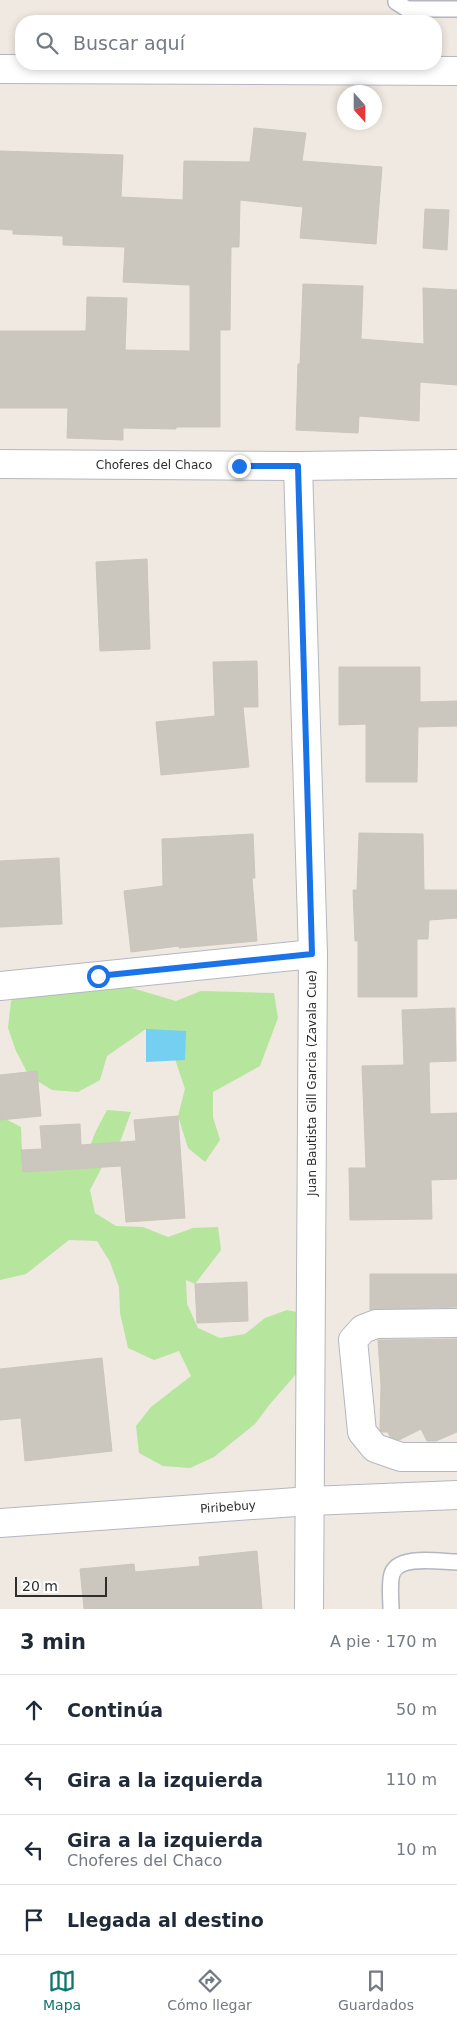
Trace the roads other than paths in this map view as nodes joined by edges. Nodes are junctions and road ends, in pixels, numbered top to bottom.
1 (396, 0) edge
2 (457, 9) edge
3 (0, 69) edge
4 (15, 69) edge
5 (228, 70) edge
6 (457, 71) edge
7 (0, 464) edge
8 (457, 464) edge
9 (298, 466) junction
10 (312, 954) junction
11 (0, 986) edge
12 (457, 1323) edge
13 (457, 1457) edge
14 (457, 1495) edge
15 (310, 1501) junction
16 (0, 1523) edge
17 (457, 1562) edge
18 (309, 1609) edge
19 (391, 1609) edge

1 - 2 lane
3 - 4 street
5 - 6 street
7 - 9 street, Choferes del Chaco
8 - 9 street, Choferes del Chaco
9 - 10 street, Juan Bautista Gill Garcia (Zavala Cue)
10 - 11 street
10 - 15 street, Juan Bautista Gill Garcia (Zavala Cue)
12 - 13 street
14 - 15 street, Piribebuy
15 - 16 street, Piribebuy
15 - 18 street, Juan Bautista Gill Garcia (Zavala Cue)
17 - 19 lane

